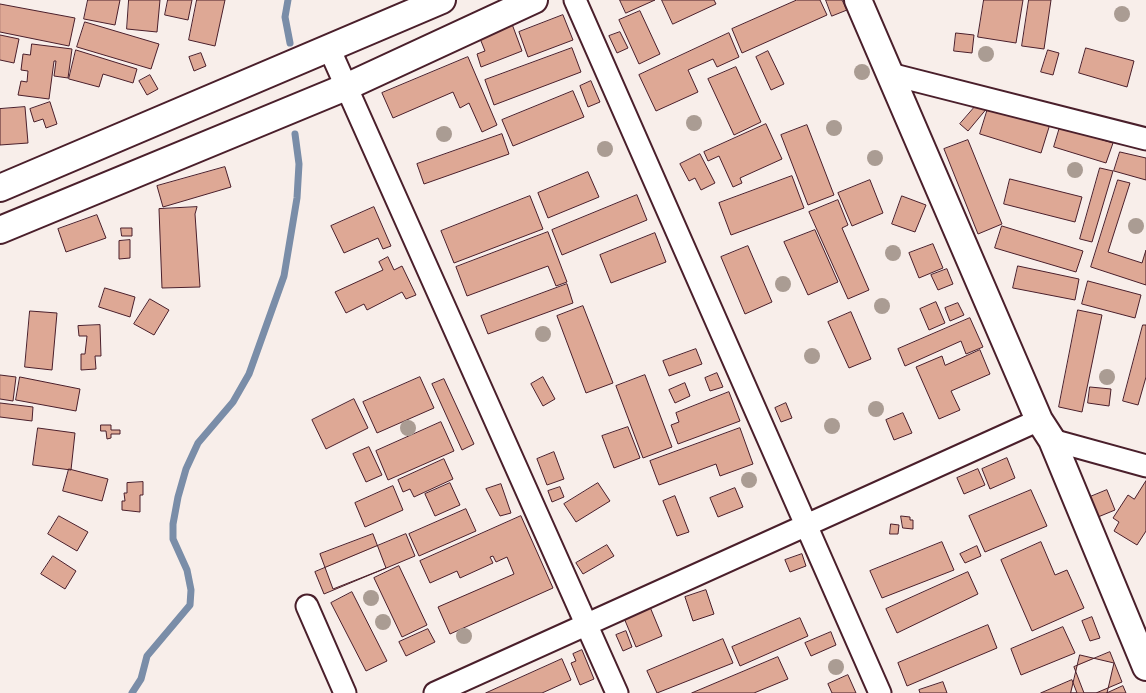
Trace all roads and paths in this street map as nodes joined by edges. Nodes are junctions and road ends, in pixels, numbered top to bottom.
1 (442, 0) edge
2 (534, 0) edge
3 (575, 0) edge
4 (858, 0) edge
5 (329, 48) junction
6 (890, 74) junction
7 (346, 87) junction
8 (1146, 139) edge
9 (0, 188) edge
10 (0, 230) edge
11 (1046, 430) junction
12 (1146, 466) edge
13 (807, 526) junction
14 (307, 606) dead end
15 (588, 625) junction
16 (1146, 666) edge
17 (345, 693) edge
18 (435, 693) edge
19 (617, 693) edge
20 (880, 693) edge

1 - 5 street
2 - 7 street
3 - 13 street
4 - 6 street
5 - 7 street
5 - 9 street
6 - 8 street
6 - 11 street
7 - 10 street
7 - 15 street
11 - 12 street
11 - 13 street
11 - 16 street
13 - 15 street
13 - 20 street
14 - 17 street
15 - 18 street
15 - 19 street

